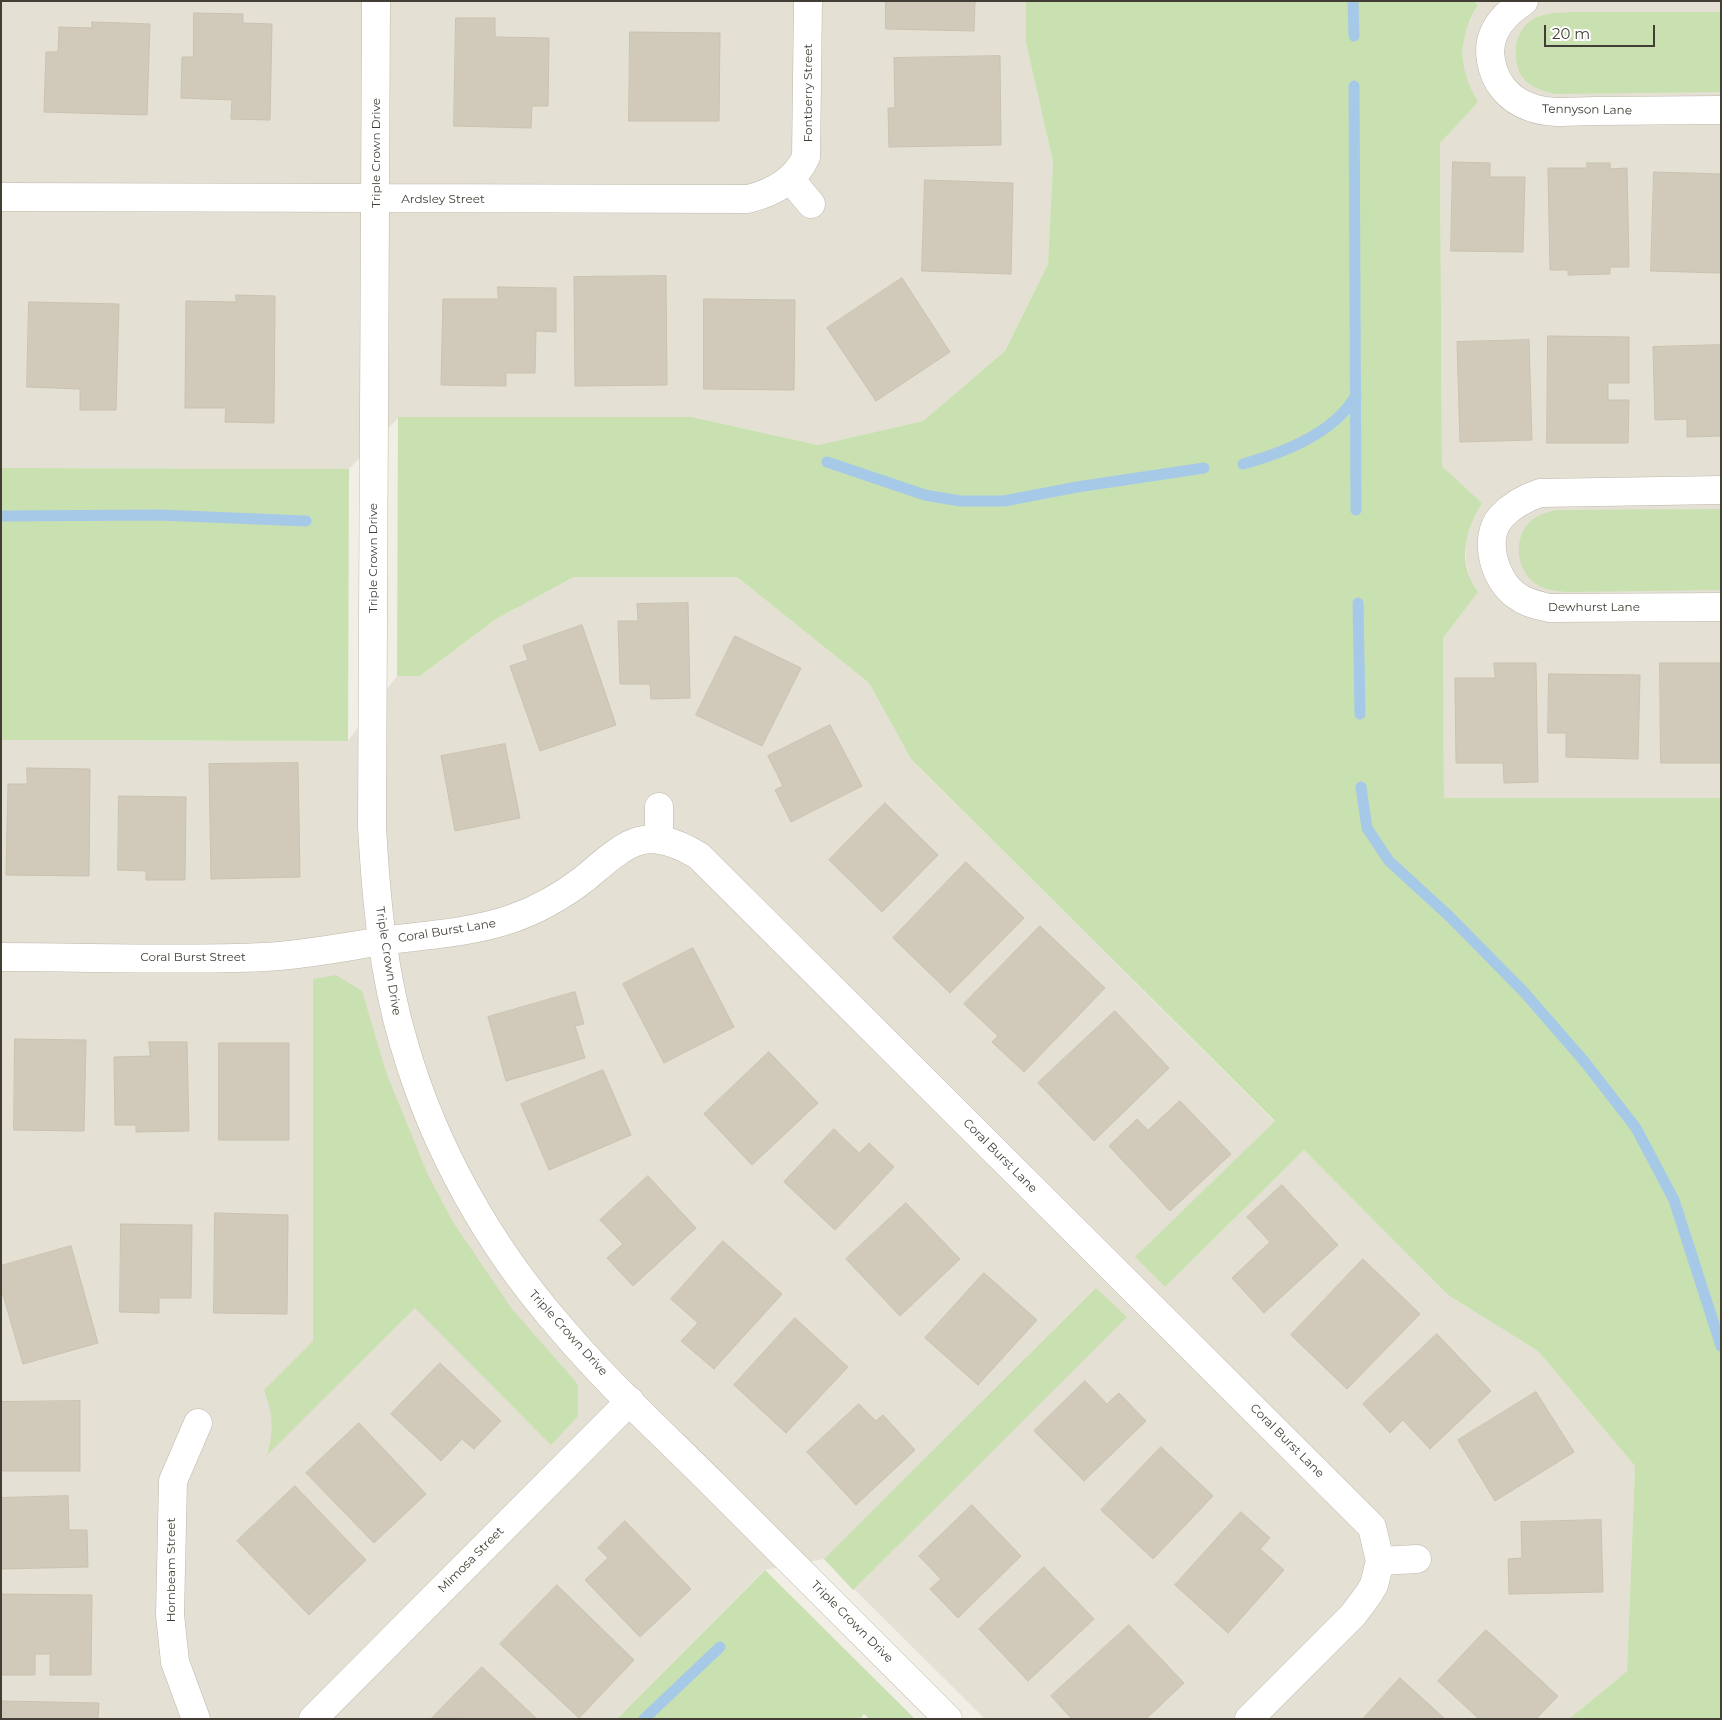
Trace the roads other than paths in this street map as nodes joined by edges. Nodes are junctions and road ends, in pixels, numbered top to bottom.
1 (376, 1) edge
2 (808, 1) edge
3 (1524, 1) edge
4 (1721, 110) edge
5 (790, 179) junction
6 (1, 197) edge
7 (376, 200) junction
8 (811, 204) dead end
9 (1721, 490) edge
10 (1721, 607) edge
11 (659, 807) dead end
12 (659, 839) junction
13 (383, 941) junction
14 (1, 957) edge
15 (630, 1401) junction
16 (198, 1423) dead end
17 (1416, 1559) dead end
18 (1380, 1561) junction
19 (196, 1719) edge
20 (313, 1719) edge
21 (948, 1719) edge
22 (1249, 1719) edge

1 - 7 street, Triple Crown Drive
2 - 5 street, Fontberry Street
3 - 4 street, Tennyson Lane
5 - 7 street, Ardsley Street
5 - 8 street
6 - 7 street, Ardsley Street
7 - 13 street, Triple Crown Drive
9 - 10 street, Dewhurst Lane
11 - 12 street
12 - 13 street, Coral Burst Lane
12 - 18 street, Coral Burst Lane
13 - 14 street, Coral Burst Street
13 - 15 street, Triple Crown Drive
15 - 20 street, Mimosa Street
15 - 21 street, Triple Crown Drive
16 - 19 street, Hornbeam Street
17 - 18 street
18 - 22 street, Coral Burst Lane

